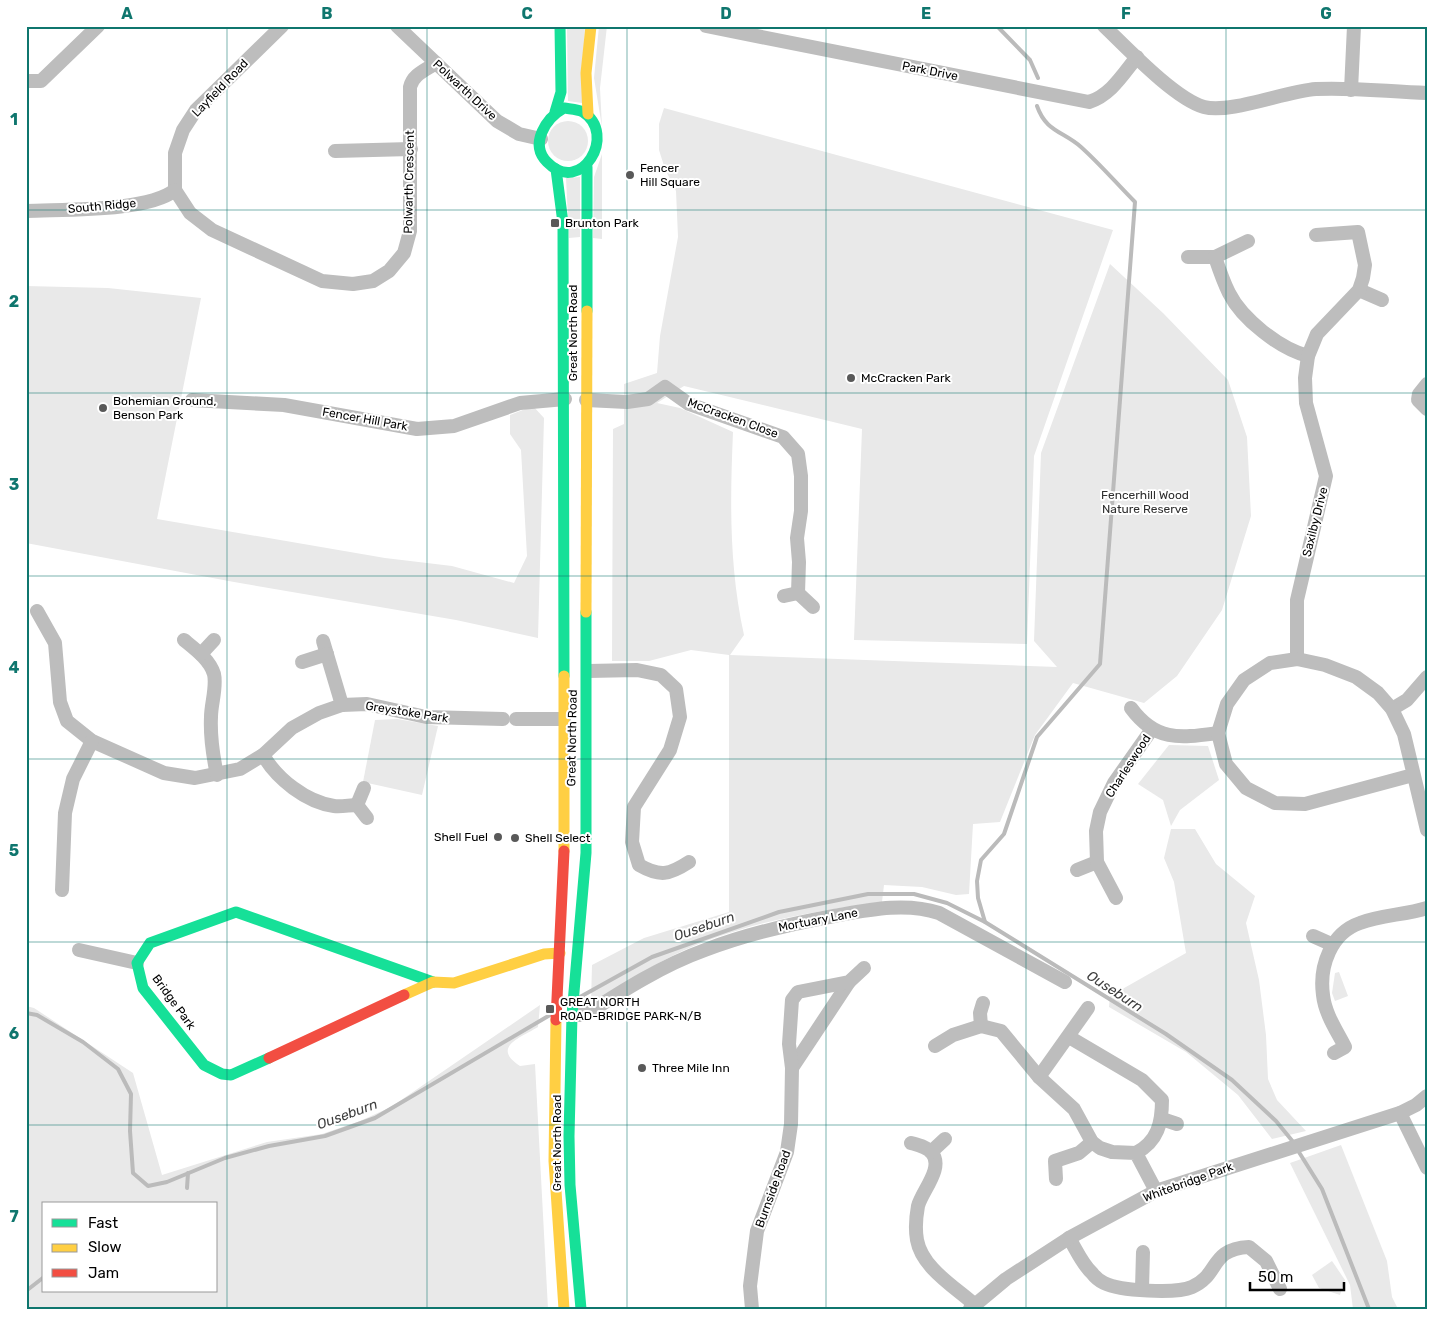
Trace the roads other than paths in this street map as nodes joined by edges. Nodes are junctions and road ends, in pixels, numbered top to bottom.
1 (98, 26) edge
2 (282, 26) edge
3 (397, 26) edge
4 (560, 26) edge
5 (591, 26) edge
6 (706, 26) edge
7 (1104, 26) edge
8 (1354, 26) edge
9 (410, 32) edge
10 (1137, 57) junction
11 (436, 63) junction
12 (26, 81) edge
13 (1352, 90) junction
14 (1427, 93) edge
15 (555, 112) junction
16 (588, 114) junction
17 (541, 139) junction
18 (411, 149) junction
19 (335, 151) dead end
20 (587, 167) junction
21 (556, 169) junction
22 (176, 190) junction
23 (26, 211) edge
24 (1316, 235) dead end
25 (1248, 240) dead end
26 (1188, 257) dead end
27 (1215, 257) junction
28 (1359, 290) junction
29 (1382, 300) dead end
30 (1308, 356) junction
31 (1427, 384) edge
32 (565, 399) junction
33 (192, 400) dead end
34 (586, 400) junction
35 (1427, 409) edge
36 (813, 607) dead end
37 (37, 611) dead end
38 (184, 640) dead end
39 (214, 640) dead end
40 (201, 654) junction
41 (1297, 659) junction
42 (302, 662) dead end
43 (588, 671) junction
44 (1427, 677) edge
45 (342, 706) junction
46 (1131, 708) dead end
47 (1392, 709) junction
48 (564, 719) junction
49 (1152, 729) junction
50 (1218, 733) junction
51 (92, 741) junction
52 (263, 755) junction
53 (217, 775) junction
54 (1413, 775) junction
55 (364, 788) dead end
56 (358, 805) junction
57 (367, 818) dead end
58 (1427, 830) edge
59 (689, 862) dead end
60 (1098, 862) junction
61 (1077, 870) dead end
62 (62, 890) dead end
63 (1116, 898) dead end
64 (1427, 908) edge
65 (1313, 936) dead end
66 (1331, 944) junction
67 (78, 950) dead end
68 (560, 953) junction
69 (137, 963) junction
70 (864, 968) dead end
71 (433, 982) junction
72 (849, 982) junction
73 (1065, 982) dead end
74 (983, 1003) dead end
75 (1088, 1008) dead end
76 (572, 1016) junction
77 (981, 1026) junction
78 (1069, 1037) junction
79 (935, 1046) dead end
80 (1344, 1050) dead end
81 (792, 1068) junction
82 (1039, 1077) junction
83 (1427, 1096) edge
84 (1400, 1113) junction
85 (1162, 1119) junction
86 (1177, 1124) dead end
87 (946, 1139) dead end
88 (1092, 1142) junction
89 (911, 1143) dead end
90 (931, 1152) junction
91 (1136, 1153) junction
92 (1427, 1168) edge
93 (1056, 1179) dead end
94 (1156, 1191) junction
95 (1069, 1238) junction
96 (1143, 1252) dead end
97 (1280, 1288) dead end
98 (1142, 1289) junction
99 (972, 1307) edge
100 (564, 1309) edge
101 (581, 1309) edge
102 (752, 1309) edge

1 - 12 street
2 - 22 street, Layfield Road
3 - 9 street, Polwarth Drive
4 - 15 main road
5 - 16 main road, Great North Road
6 - 10 street, Park Drive
7 - 10 street
8 - 13 street
9 - 11 street, Polwarth Drive
10 - 13 street
11 - 17 street, Polwarth Drive
11 - 18 street, Polwarth Crescent
13 - 14 street
15 - 16 main road
15 - 17 main road
16 - 20 main road, Great North Road
17 - 21 main road, Great North Road
18 - 19 street
18 - 22 street, Polwarth Crescent
20 - 21 main road
20 - 34 main road, Great North Road
21 - 32 main road, Great North Road
22 - 23 street, South Ridge
24 - 28 street
25 - 27 street
26 - 27 street
27 - 30 street
28 - 29 street
28 - 30 street, Saxilby Drive
30 - 41 street, Saxilby Drive
31 - 35 street
32 - 33 street, Fencer Hill Park
32 - 48 main road, Great North Road
34 - 36 street, McCracken Close
34 - 43 main road, Great North Road
37 - 51 street, Greystoke Park
38 - 40 street
39 - 40 street
40 - 53 street
41 - 47 street
41 - 50 street
42 - 45 street
43 - 59 street
43 - 76 main road, Great North Road
44 - 47 street
45 - 48 street, Greystoke Park
45 - 52 street, Greystoke Park
46 - 49 street, Charleswood
47 - 54 street
48 - 68 main road, Great North Road
49 - 50 street, Charleswood
49 - 60 street, Charleswood
50 - 54 street
51 - 53 street, Greystoke Park
51 - 62 street
52 - 53 street, Greystoke Park
52 - 56 street
54 - 58 street
55 - 56 street
56 - 57 street
60 - 61 street
60 - 63 street, Charleswood
64 - 66 street
65 - 66 street
66 - 80 street
67 - 69 street
68 - 71 main road, Bridge Park
68 - 100 main road, Great North Road
69 - 71 main road, Bridge Park
69 - 71 main road, Bridge Park
70 - 72 street
72 - 81 street
72 - 81 street, Burnside Road
73 - 76 street, Mortuary Lane
74 - 77 street
75 - 78 street
76 - 101 main road, Great North Road
77 - 79 street
77 - 82 street
78 - 82 street
78 - 85 street
81 - 102 street, Burnside Road
82 - 88 street
83 - 84 street, Whitebridge Park
84 - 92 street
84 - 94 street, Whitebridge Park
85 - 86 street
85 - 91 street
87 - 90 street
88 - 91 street
88 - 93 street
89 - 90 street
90 - 99 street
91 - 94 street
94 - 95 street, Whitebridge Park
95 - 98 street
95 - 99 street, Whitebridge Park
96 - 98 street
97 - 98 street

